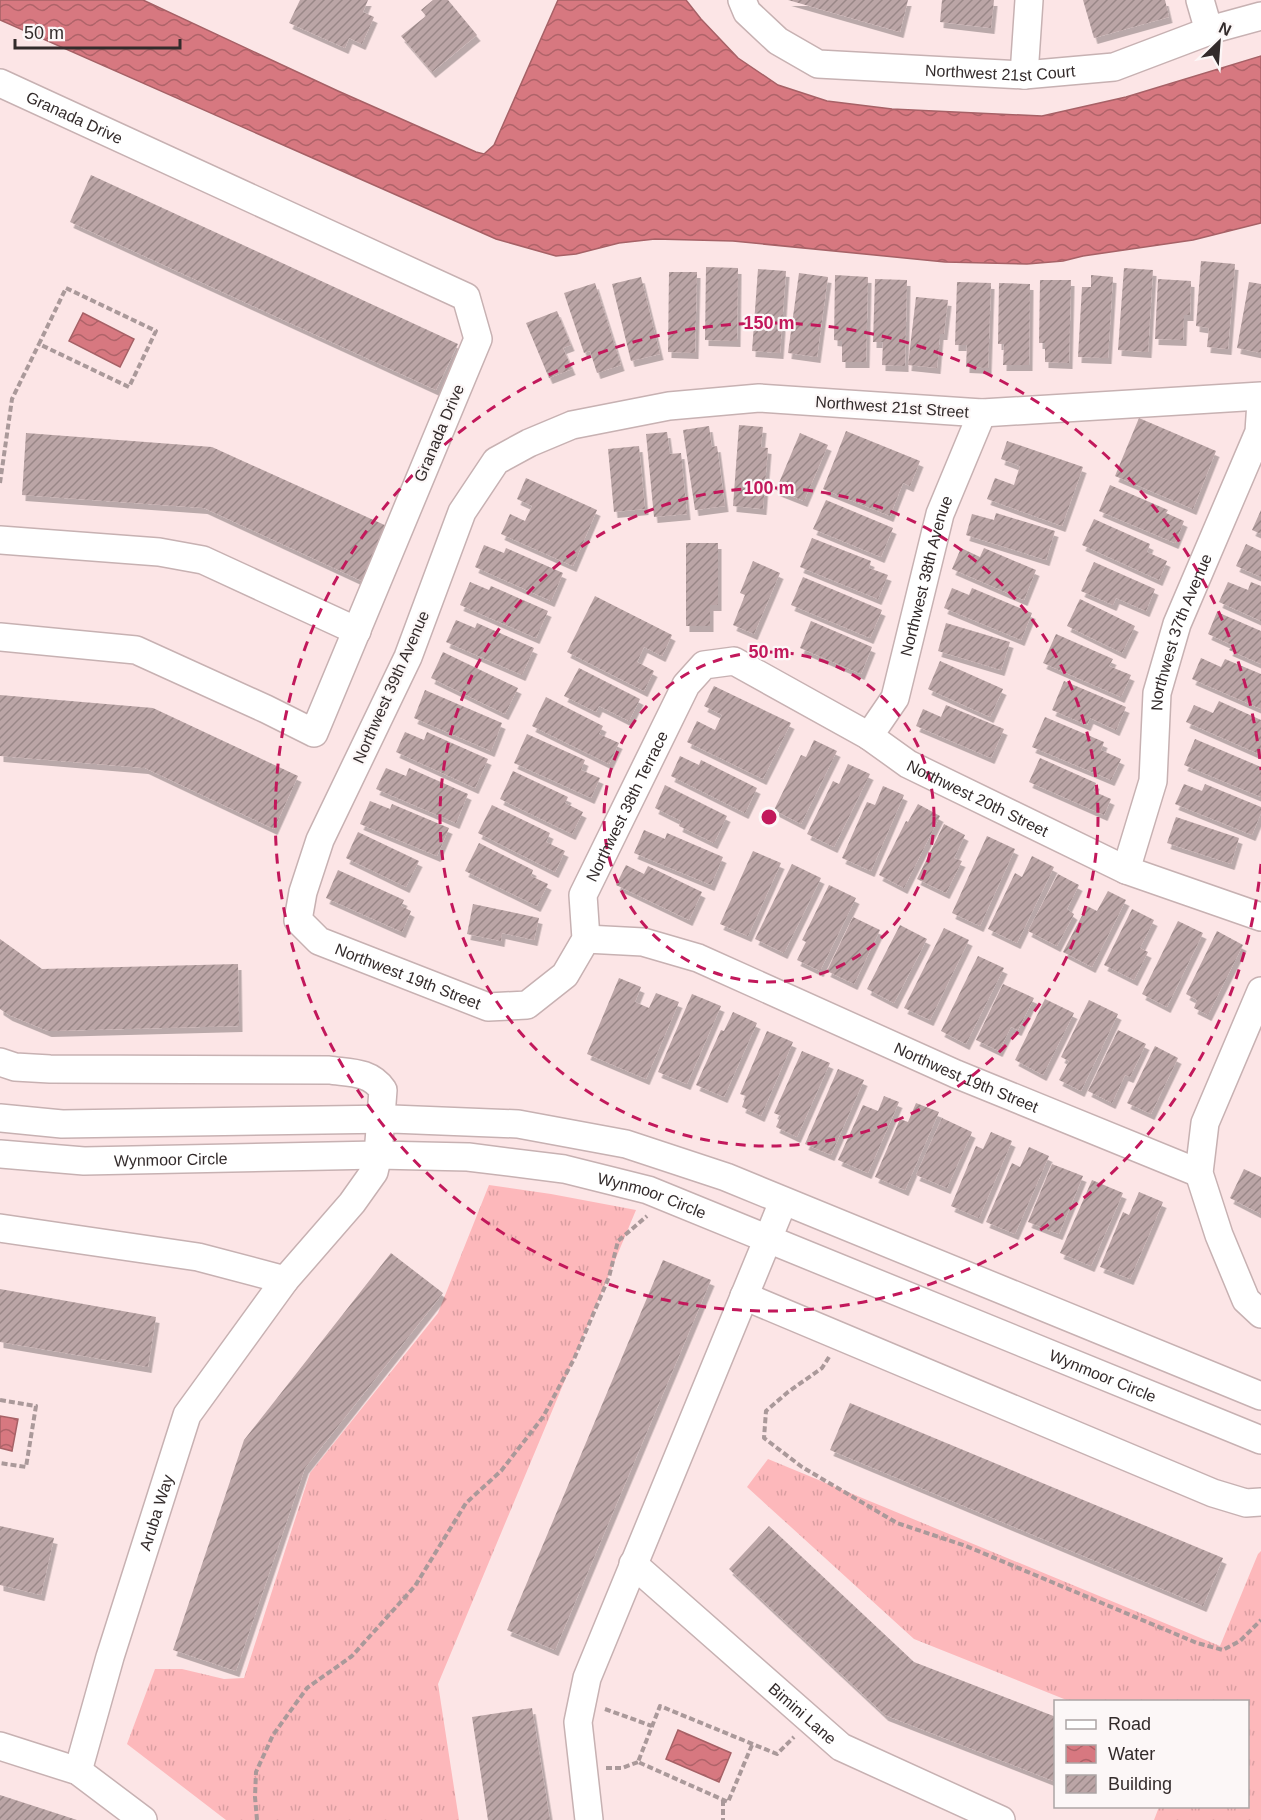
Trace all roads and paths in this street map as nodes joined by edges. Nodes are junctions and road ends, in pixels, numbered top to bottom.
1 (1029, 0) edge
2 (1200, 0) edge
3 (745, 6) edge
4 (1261, 16) edge
5 (1209, 31) junction
6 (1024, 75) junction
7 (0, 83) edge
8 (39, 344) junction
9 (1261, 396) edge
10 (1261, 402) edge
11 (982, 412) junction
12 (529, 442) joint
13 (0, 483) edge
14 (0, 540) edge
15 (357, 631) junction
16 (0, 637) edge
17 (704, 664) joint
18 (869, 736) junction
19 (1126, 870) junction
20 (1261, 917) edge
21 (298, 920) joint
22 (586, 939) junction
23 (1261, 991) edge
24 (0, 1062) edge
25 (0, 1118) edge
26 (381, 1119) junction
27 (0, 1154) edge
28 (378, 1155) junction
29 (1199, 1173) junction
30 (676, 1201) junction
31 (783, 1202) junction
32 (0, 1228) edge
33 (768, 1238) junction
34 (285, 1280) junction
35 (744, 1296) junction
36 (1261, 1314) edge
37 (841, 1337) junction
38 (1261, 1396) edge
39 (0, 1400) edge
40 (1261, 1440) edge
41 (0, 1463) edge
42 (1261, 1502) edge
43 (633, 1564) junction
44 (1261, 1620) edge
45 (583, 1700) junction
46 (811, 1721) junction
47 (652, 1726) junction
48 (752, 1745) junction
49 (0, 1746) edge
50 (638, 1762) junction
51 (583, 1768) junction
52 (78, 1771) junction
53 (723, 1799) junction
54 (143, 1820) edge
55 (257, 1820) edge
56 (589, 1820) edge
57 (723, 1820) edge
58 (1001, 1820) edge

1 - 6 street
2 - 5 street
3 - 6 street, Northwest 21st Court
4 - 5 street, Northwest 21st Court
5 - 6 street, Northwest 21st Court
7 - 15 street, Granada Drive
8 - 8 path
8 - 13 path
9 - 11 street, Northwest 21st Street
10 - 19 street, Northwest 37th Avenue
11 - 12 street, Northwest 21st Street
11 - 18 street, Northwest 38th Avenue
12 - 21 street, Northwest 39th Avenue
14 - 15 street
15 - 16 street, Granada Drive
17 - 18 street, Northwest 20th Street
17 - 22 street, Northwest 38th Terrace
18 - 19 street, Northwest 20th Street
19 - 20 street, Northwest 20th Street
21 - 22 street, Northwest 19th Street
22 - 29 street, Northwest 19th Street
23 - 29 street
24 - 26 street, Aruba Way
25 - 26 street
26 - 28 street, Aruba Way
26 - 31 street
27 - 28 street, Wynmoor Circle
28 - 30 street, Wynmoor Circle
28 - 34 street, Aruba Way
29 - 36 street
30 - 33 street, Wynmoor Circle
30 - 55 path
31 - 33 street
31 - 38 street
32 - 34 street
33 - 35 street
33 - 40 street, Wynmoor Circle
34 - 52 street, Aruba Way
35 - 37 street
35 - 43 street
37 - 42 street
37 - 44 path
39 - 41 path
43 - 45 street
43 - 46 street, Bimini Lane
45 - 47 path
45 - 51 street
46 - 48 path
46 - 58 street, Bimini Lane
47 - 48 path
47 - 50 path
48 - 53 path
49 - 52 street
50 - 51 path
50 - 53 path
51 - 56 street
52 - 54 street
53 - 57 path

